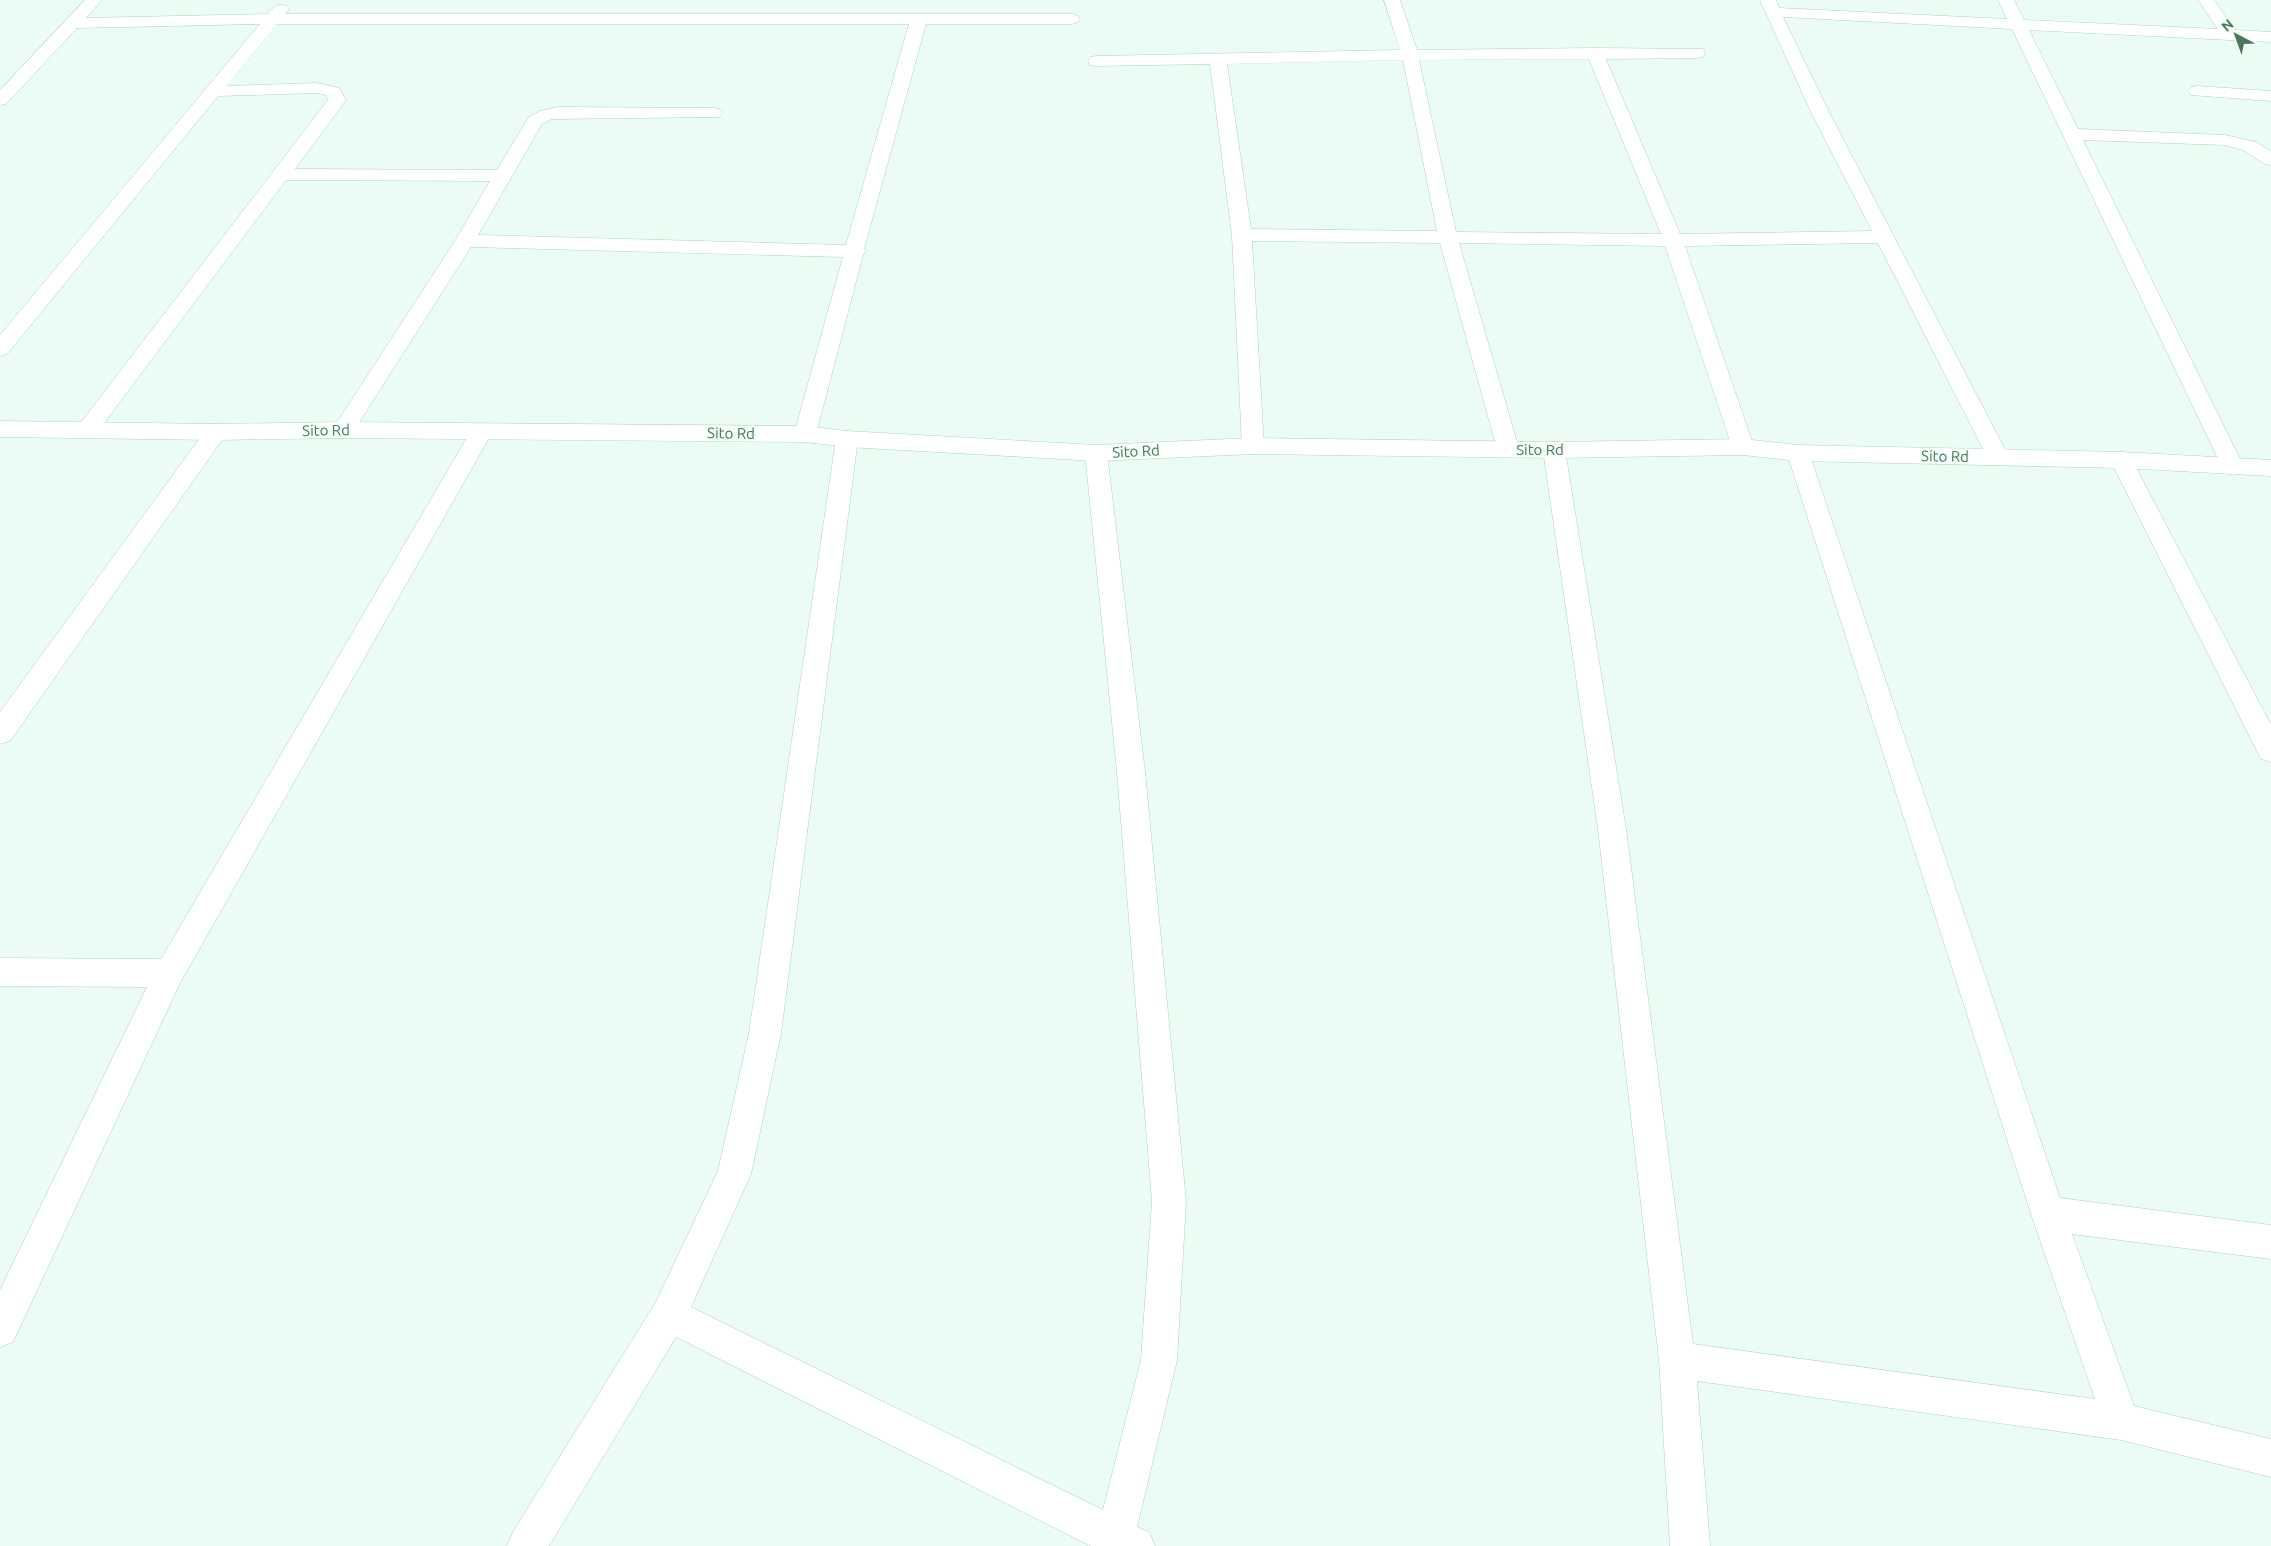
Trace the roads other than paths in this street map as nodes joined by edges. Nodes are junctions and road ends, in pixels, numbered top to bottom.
1 (94, 0) edge
2 (287, 0) edge
3 (1392, 0) edge
4 (2006, 0) edge
5 (2206, 0) edge
6 (1770, 6) edge
7 (275, 19) junction
8 (919, 19) junction
9 (1072, 19) dead end
10 (73, 23) junction
11 (2020, 25) junction
12 (2230, 34) junction
13 (2271, 37) edge
14 (1595, 53) junction
15 (1697, 53) dead end
16 (1410, 55) junction
17 (1218, 59) junction
18 (1096, 62) dead end
19 (216, 91) junction
20 (2197, 91) dead end
21 (2271, 96) edge
22 (0, 100) edge
23 (713, 113) dead end
24 (2073, 134) junction
25 (2271, 160) edge
26 (283, 174) junction
27 (503, 176) junction
28 (1242, 235) junction
29 (1885, 237) junction
30 (1448, 238) junction
31 (1673, 240) junction
32 (465, 241) junction
33 (856, 251) junction
34 (0, 349) edge
35 (0, 429) edge
36 (87, 430) junction
37 (342, 430) junction
38 (482, 431) junction
39 (216, 432) junction
40 (805, 434) junction
41 (847, 439) junction
42 (1252, 446) junction
43 (1743, 447) junction
44 (1508, 449) junction
45 (1554, 450) junction
46 (1096, 452) junction
47 (1798, 453) junction
48 (1998, 457) junction
49 (2121, 460) junction
50 (2233, 467) junction
51 (2271, 468) edge
52 (0, 733) edge
53 (2271, 751) edge
54 (0, 972) edge
55 (169, 973) junction
56 (2048, 1214) junction
57 (2271, 1242) edge
58 (669, 1315) junction
59 (0, 1329) edge
60 (1677, 1360) junction
61 (2121, 1421) junction
62 (2271, 1458) edge
63 (1121, 1542) edge
64 (527, 1546) edge
65 (1690, 1546) edge

1 - 10 street
2 - 7 street
3 - 16 street
4 - 11 street
5 - 12 street
6 - 11 street
6 - 29 street
7 - 8 street
7 - 10 street
7 - 19 street
8 - 9 street
8 - 33 street
10 - 22 street
11 - 12 street
11 - 24 street
12 - 13 street
14 - 15 street
14 - 16 street
14 - 31 street
16 - 17 street
16 - 30 street
17 - 18 street
17 - 28 street
19 - 26 street
19 - 34 street
20 - 21 street
23 - 27 street
24 - 25 street
24 - 50 street
26 - 27 street
26 - 36 street
27 - 32 street
28 - 30 street
28 - 42 street
29 - 31 street
29 - 48 street
30 - 31 street
30 - 44 street
31 - 43 street
32 - 33 street
32 - 37 street
33 - 40 street
35 - 36 street, Sito Rd
36 - 39 street, Sito Rd
37 - 38 street, Sito Rd
37 - 39 street, Sito Rd
38 - 40 street, Sito Rd
38 - 55 street
39 - 52 street
40 - 41 street, Sito Rd
41 - 46 street, Sito Rd
41 - 58 street
42 - 44 street, Sito Rd
42 - 46 street, Sito Rd
43 - 45 street, Sito Rd
43 - 47 street, Sito Rd
44 - 45 street, Sito Rd
45 - 60 street
46 - 63 street
47 - 48 street, Sito Rd
47 - 56 street
48 - 49 street, Sito Rd
49 - 50 street, Sito Rd
49 - 53 street
50 - 51 street, Sito Rd
54 - 55 street
55 - 59 street
56 - 57 street
56 - 61 street
58 - 63 street
58 - 64 street
60 - 61 street
60 - 65 street
61 - 62 street

